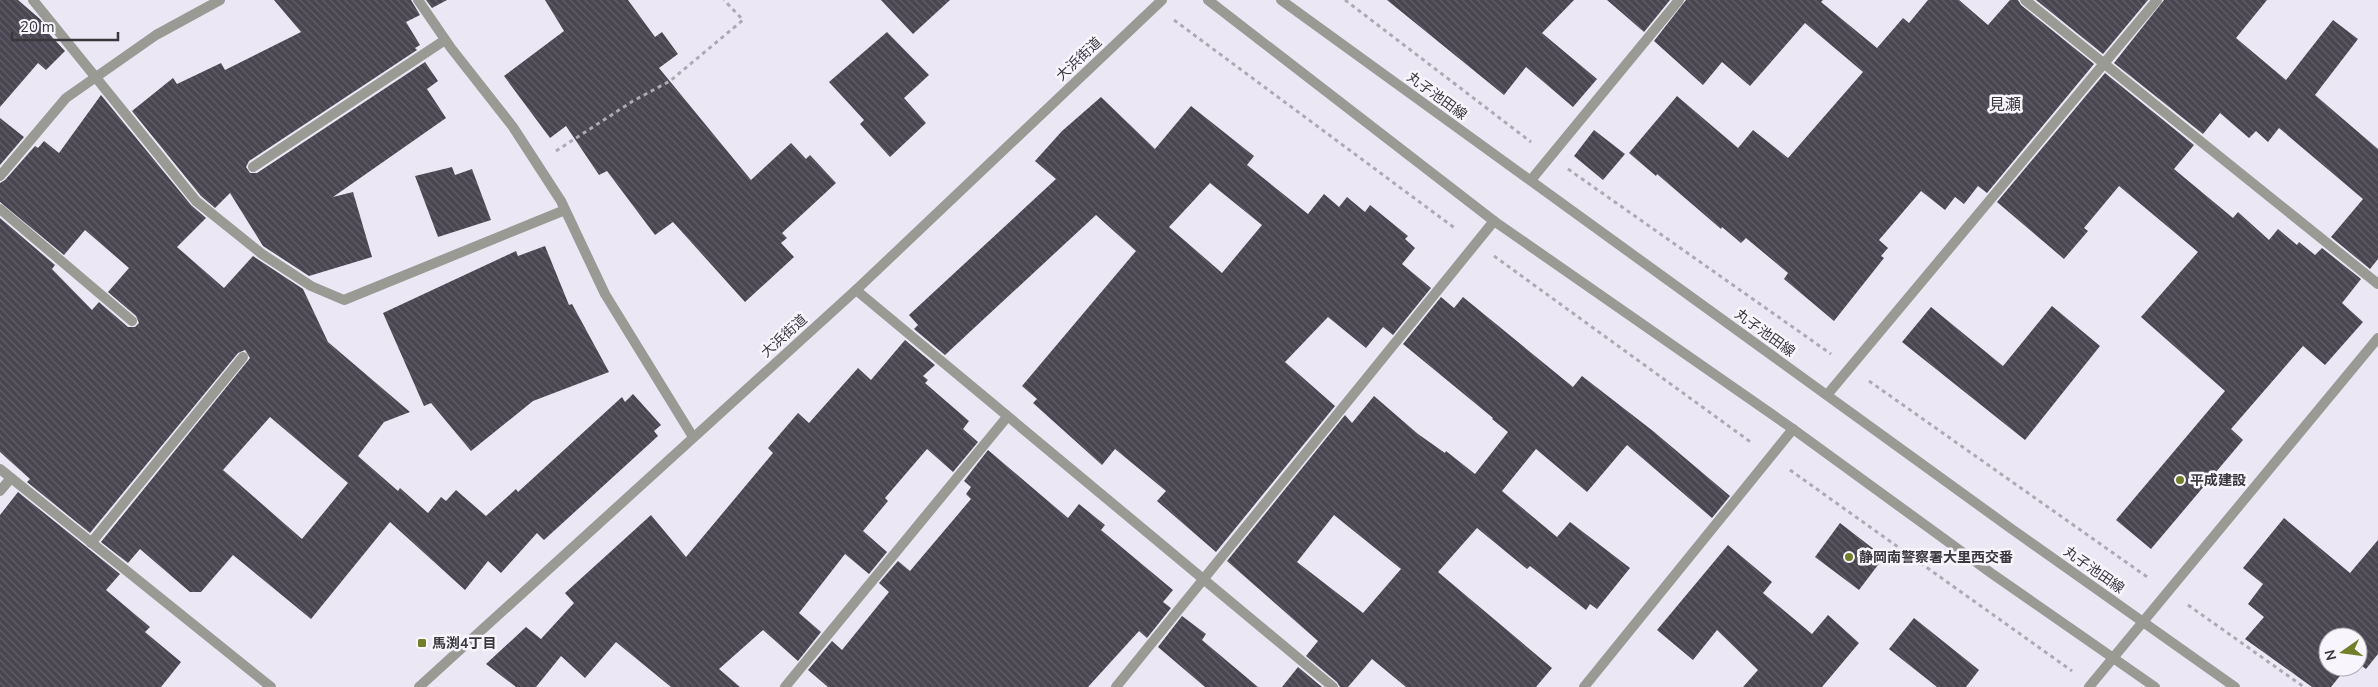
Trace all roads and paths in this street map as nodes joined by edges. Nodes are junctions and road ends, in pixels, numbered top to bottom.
1 (33, 0) edge
2 (220, 0) edge
3 (418, 0) edge
4 (724, 0) edge
5 (1208, 0) edge
6 (1281, 0) edge
7 (1345, 0) edge
8 (1679, 0) edge
9 (2025, 0) edge
10 (2156, 0) edge
11 (1158, 3) edge
12 (445, 40) junction
13 (2104, 64) junction
14 (95, 77) junction
15 (1550, 156) junction
16 (536, 163) junction
17 (253, 167) dead end
18 (0, 176) edge
19 (1531, 180) junction
20 (0, 209) edge
21 (565, 210) junction
22 (1494, 221) junction
23 (1477, 244) junction
24 (2378, 284) edge
25 (856, 290) junction
26 (132, 321) dead end
27 (2378, 338) edge
28 (243, 357) dead end
29 (1851, 368) junction
30 (1827, 395) junction
31 (1007, 417) junction
32 (1793, 429) junction
33 (693, 437) junction
34 (1772, 457) junction
35 (0, 469) edge
36 (11, 478) junction
37 (0, 490) edge
38 (91, 543) junction
39 (1205, 580) junction
40 (2168, 592) junction
41 (2142, 622) junction
42 (2114, 658) junction
43 (2090, 686) edge
44 (271, 687) edge
45 (419, 687) edge
46 (785, 687) edge
47 (1116, 687) edge
48 (1333, 687) edge
49 (1584, 687) edge
50 (2155, 687) edge
51 (2235, 687) edge
52 (2304, 687) edge

1 - 14 street
2 - 14 street
3 - 12 street
4 - 16 path
5 - 22 street
6 - 19 street, 丸子池田線
7 - 15 path
8 - 15 street
9 - 13 street
10 - 13 street
11 - 23 path
11 - 25 street, 大浜街道
12 - 16 street
12 - 17 street
13 - 24 street
13 - 29 street
14 - 18 street
14 - 21 street
15 - 19 street
15 - 29 path
16 - 21 street
19 - 30 street, 丸子池田線
20 - 26 street
21 - 33 street
22 - 23 street
22 - 32 street
23 - 34 path
23 - 39 street
25 - 31 street
25 - 33 street, 大浜街道
27 - 40 street
28 - 38 street
29 - 30 street
29 - 40 path
30 - 41 street, 丸子池田線
31 - 39 street
31 - 46 street
32 - 34 street
32 - 42 street
33 - 45 street, 大浜街道
34 - 43 path
34 - 49 street
35 - 36 street
36 - 37 street
36 - 38 street
38 - 44 street
39 - 47 street
39 - 48 street
40 - 41 street
40 - 52 path
41 - 42 street
41 - 51 street, 丸子池田線
42 - 43 street
42 - 50 street

